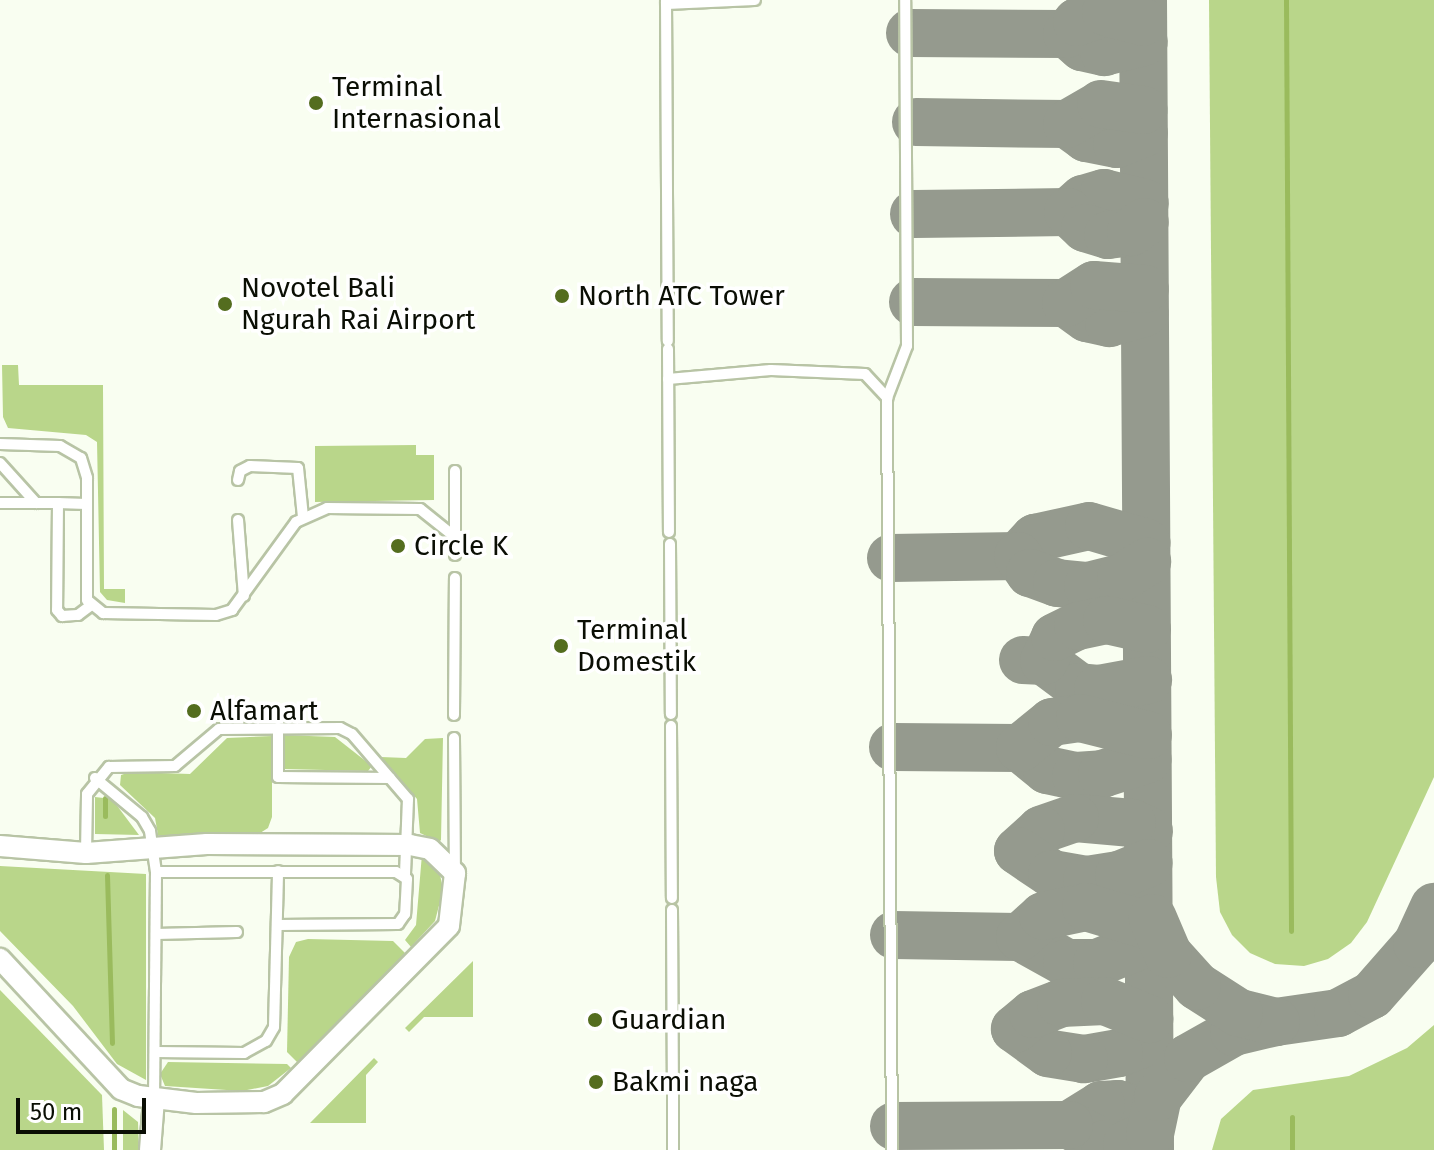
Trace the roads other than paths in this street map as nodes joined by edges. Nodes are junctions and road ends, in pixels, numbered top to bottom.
1 (755, 0) edge
2 (905, 0) edge
3 (666, 2) edge
4 (668, 379) junction
5 (887, 398) junction
6 (0, 444) edge
7 (0, 463) edge
8 (455, 471) dead end
9 (238, 480) dead end
10 (0, 503) edge
11 (36, 503) junction
12 (58, 503) junction
13 (86, 504) junction
14 (303, 517) junction
15 (238, 520) dead end
16 (669, 532) dead end
17 (455, 537) junction
18 (670, 544) dead end
19 (455, 555) dead end
20 (455, 578) dead end
21 (244, 596) junction
22 (90, 606) junction
23 (671, 714) dead end
24 (454, 715) dead end
25 (671, 726) dead end
26 (278, 728) junction
27 (454, 738) dead end
28 (95, 778) junction
29 (390, 778) junction
30 (410, 845) junction
31 (0, 846) edge
32 (86, 853) junction
33 (155, 862) junction
34 (278, 871) junction
35 (455, 873) junction
36 (405, 875) junction
37 (278, 925) junction
38 (237, 932) dead end
39 (156, 934) junction
40 (0, 959) edge
41 (156, 1052) junction
42 (673, 1082) dead end
43 (673, 1095) dead end
44 (154, 1099) junction
45 (150, 1150) edge
46 (673, 1150) edge
47 (892, 1150) edge

1 - 3 lane
2 - 5 lane
3 - 4 lane
4 - 5 lane
4 - 16 lane
5 - 47 lane
6 - 13 lane
7 - 11 lane
8 - 17 lane
9 - 14 lane
10 - 11 lane
11 - 12 lane
12 - 13 lane
12 - 22 lane
13 - 22 lane
14 - 17 lane
14 - 21 lane
15 - 21 lane
17 - 19 lane
18 - 23 lane
20 - 24 lane
21 - 22 lane
25 - 42 lane
26 - 28 lane
26 - 29 lane
26 - 29 lane
27 - 35 lane
28 - 32 lane
28 - 33 lane
29 - 30 lane
30 - 33 street
30 - 35 street
30 - 36 lane
31 - 32 street
32 - 33 street
33 - 34 lane
33 - 39 lane
34 - 36 lane
34 - 37 lane
35 - 44 street
36 - 37 lane
37 - 41 lane
38 - 39 lane
39 - 41 lane
40 - 44 street
41 - 44 lane
43 - 46 lane
44 - 45 street

